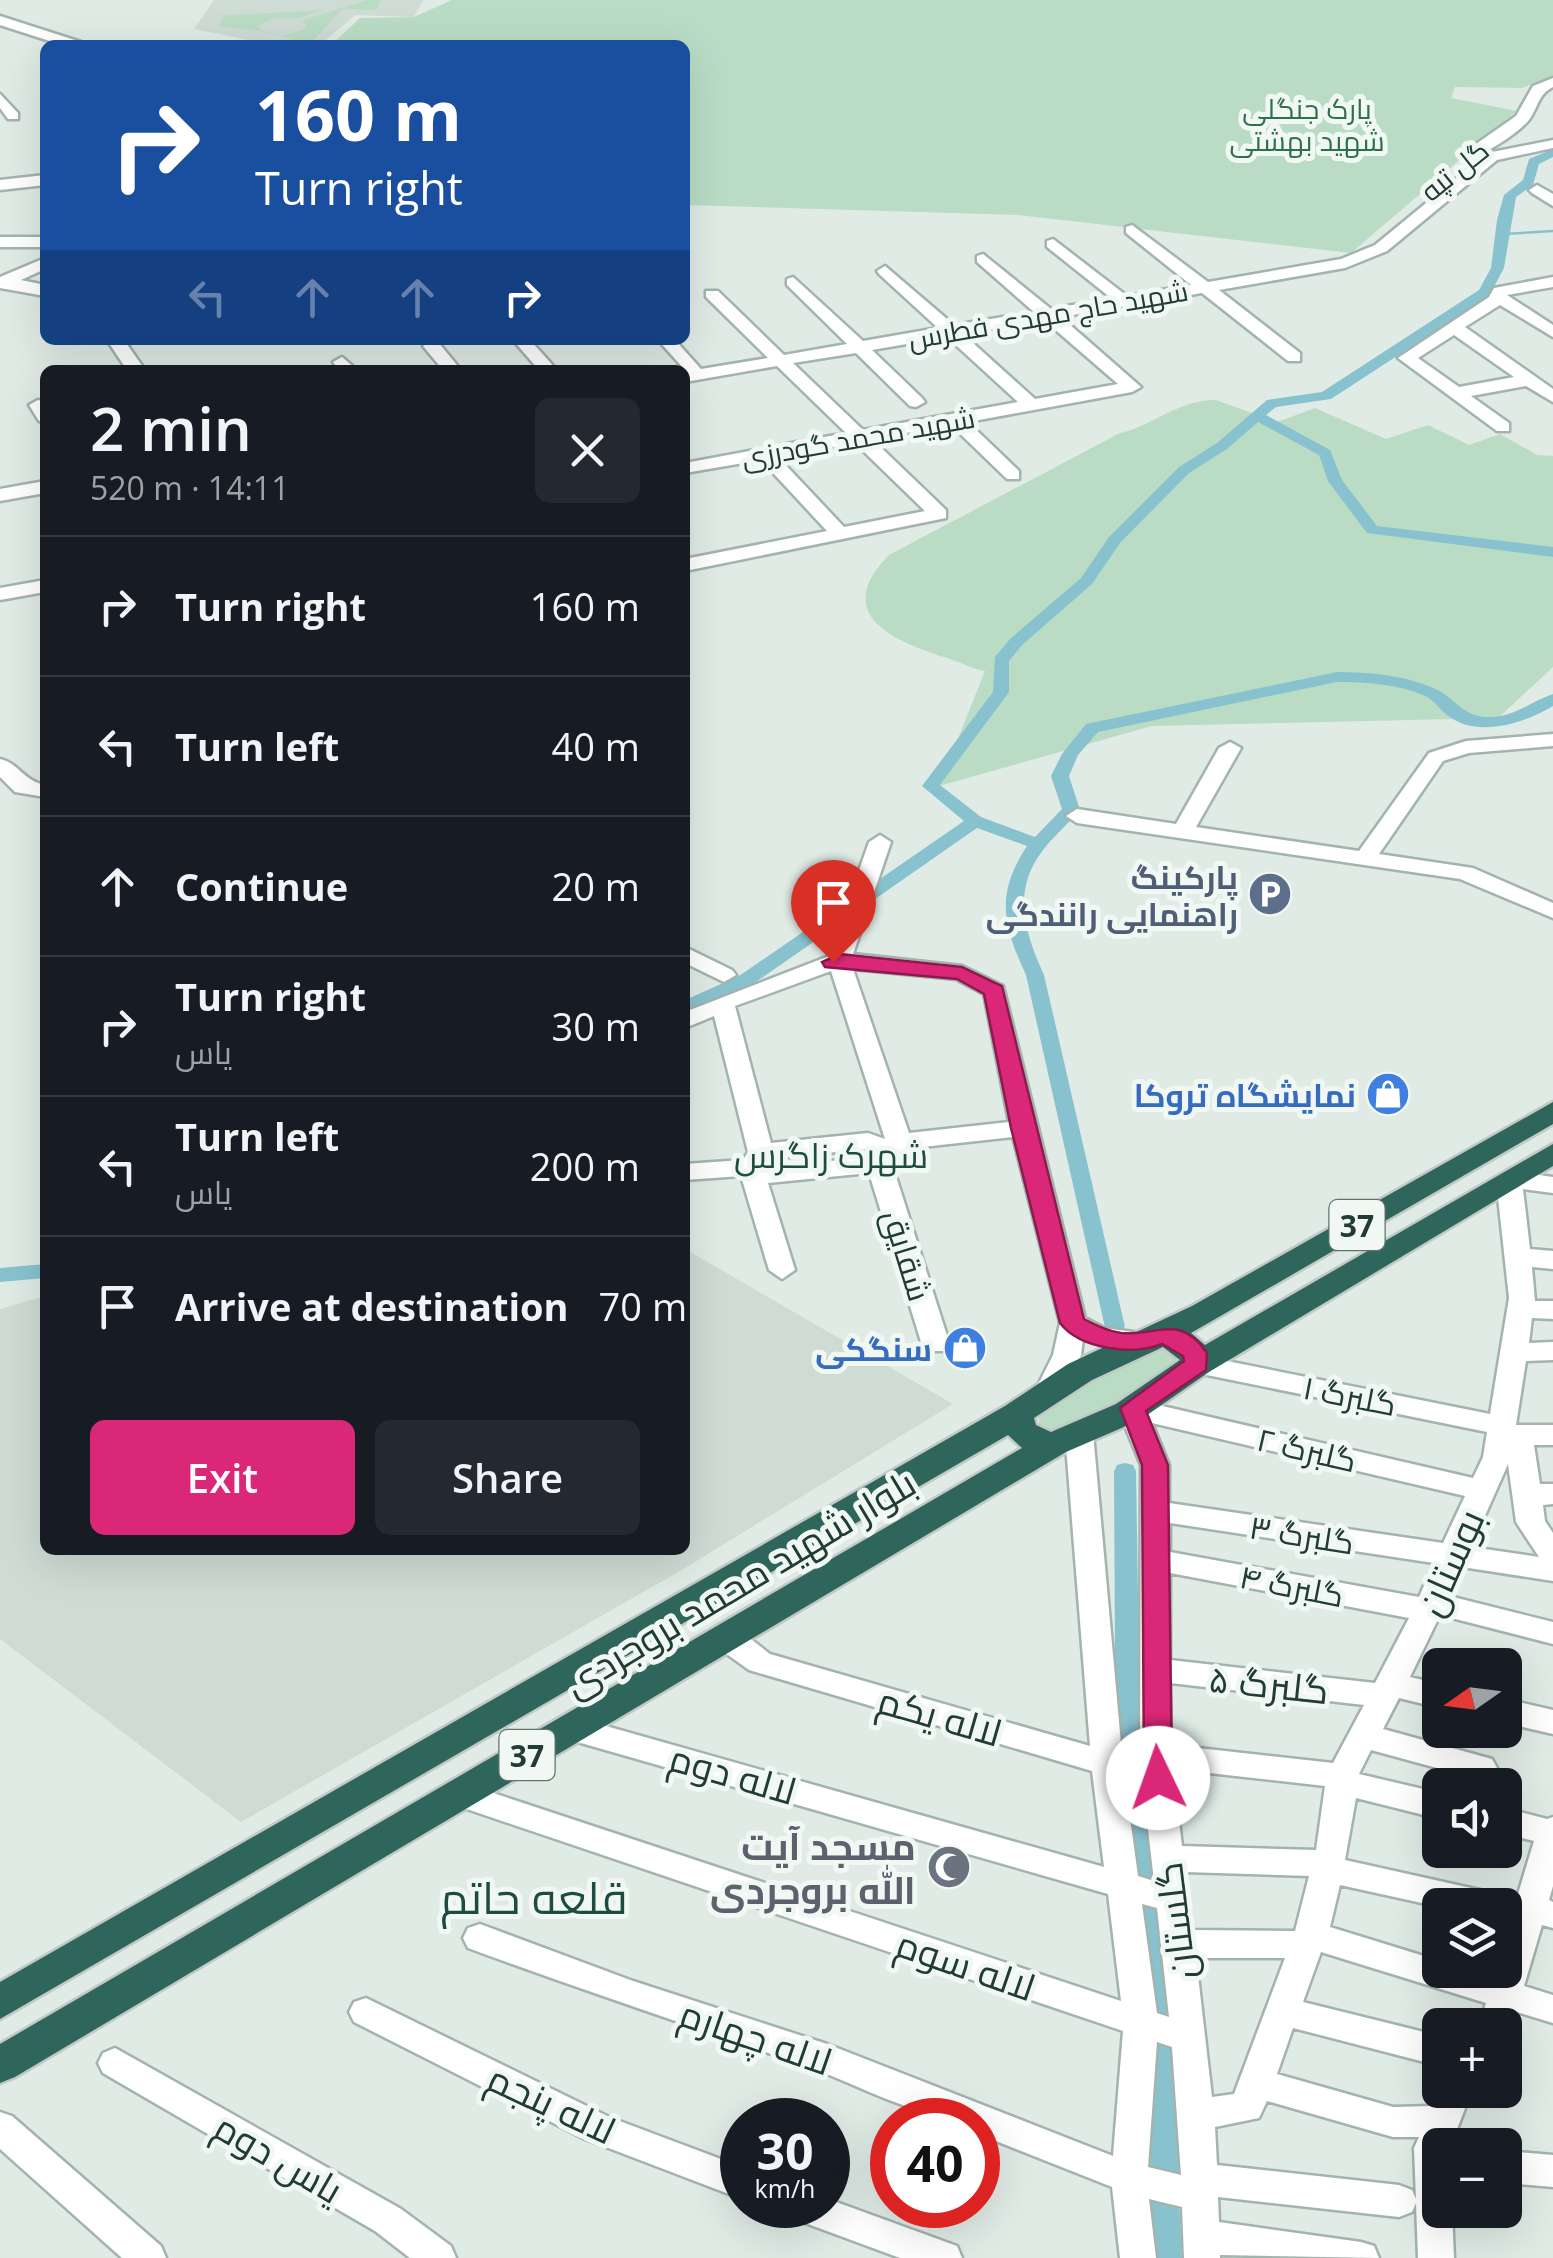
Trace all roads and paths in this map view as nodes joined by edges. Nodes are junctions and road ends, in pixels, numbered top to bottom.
1 (0, 20) edge
2 (22, 26) junction
3 (0, 35) edge
4 (62, 40) edge
5 (1553, 82) edge
6 (0, 98) edge
7 (13, 116) dead end
8 (1549, 144) edge
9 (40, 181) edge
10 (0, 185) edge
11 (1537, 190) dead end
12 (1553, 200) edge
13 (1132, 230) dead end
14 (1402, 230) junction
15 (0, 242) edge
16 (40, 242) edge
17 (1053, 244) dead end
18 (984, 259) dead end
19 (40, 265) edge
20 (886, 271) dead end
21 (793, 282) dead end
22 (1553, 282) edge
23 (0, 284) edge
24 (1208, 286) junction
25 (40, 289) edge
26 (712, 294) dead end
27 (1498, 296) junction
28 (1124, 301) junction
29 (1048, 314) junction
30 (1454, 328) junction
31 (951, 331) junction
32 (1553, 332) edge
33 (526, 345) edge
34 (432, 346) dead end
35 (861, 346) junction
36 (1294, 357) dead end
37 (780, 360) junction
38 (448, 365) edge
39 (544, 365) edge
40 (691, 376) edge
41 (1528, 380) junction
42 (1456, 393) junction
43 (1553, 397) edge
44 (916, 402) dead end
45 (1032, 405) junction
46 (955, 419) junction
47 (1504, 427) dead end
48 (859, 436) junction
49 (766, 454) junction
50 (690, 467) edge
51 (1013, 475) dead end
52 (40, 488) edge
53 (0, 495) edge
54 (841, 535) junction
55 (694, 564) edge
56 (40, 587) edge
57 (0, 594) edge
58 (1553, 740) edge
59 (1230, 748) dead end
60 (0, 766) edge
61 (0, 780) edge
62 (34, 789) edge
63 (1078, 816) dead end
64 (1182, 833) junction
65 (880, 842) dead end
66 (1366, 856) junction
67 (1553, 911) edge
68 (690, 957) edge
69 (840, 960) junction
70 (724, 975) dead end
71 (722, 1003) junction
72 (690, 1019) edge
73 (1553, 1112) edge
74 (1022, 1128) junction
75 (888, 1152) junction
76 (1553, 1153) edge
77 (756, 1160) junction
78 (690, 1171) edge
79 (1509, 1179) junction
80 (1553, 1185) edge
81 (1520, 1257) junction
82 (1553, 1260) edge
83 (782, 1270) dead end
84 (1521, 1308) junction
85 (1553, 1310) edge
86 (1072, 1323) junction
87 (1153, 1338) junction
88 (936, 1345) dead end
89 (1553, 1351) edge
90 (1516, 1352) junction
91 (1197, 1364) junction
92 (1048, 1393) junction
93 (1132, 1408) junction
94 (1017, 1414) junction
95 (1507, 1432) junction
96 (1553, 1435) edge
97 (1066, 1439) junction
98 (1482, 1490) junction
99 (1540, 1495) edge
100 (1156, 1511) junction
101 (1449, 1556) junction
102 (1553, 1556) edge
103 (1157, 1560) junction
104 (1553, 1570) edge
105 (1430, 1606) junction
106 (1553, 1633) edge
107 (728, 1639) junction
108 (1156, 1670) junction
109 (1386, 1690) junction
110 (1422, 1694) edge
111 (1522, 1715) edge
112 (1553, 1722) edge
113 (574, 1728) junction
114 (1362, 1735) junction
115 (1107, 1764) junction
116 (1157, 1767) junction
117 (1481, 1768) dead end
118 (1342, 1779) junction
119 (460, 1794) junction
120 (1422, 1801) edge
121 (1522, 1825) edge
122 (1552, 1831) edge
123 (1167, 1859) junction
124 (1327, 1866) junction
125 (1123, 1883) junction
126 (1422, 1889) edge
127 (1172, 1899) junction
128 (1528, 1911) edge
129 (480, 1938) dead end
130 (1308, 1940) junction
131 (1177, 1944) junction
132 (1505, 1992) junction
133 (0, 2002) edge
134 (1501, 2008) edge
135 (1553, 2009) edge
136 (1284, 2011) junction
137 (366, 2012) dead end
138 (1142, 2023) junction
139 (1188, 2038) junction
140 (1422, 2046) edge
141 (115, 2063) dead end
142 (0, 2065) edge
143 (1257, 2083) junction
144 (1442, 2108) edge
145 (1197, 2114) junction
146 (0, 2128) edge
147 (1522, 2168) edge
148 (1553, 2171) edge
149 (720, 2176) edge
150 (1129, 2178) junction
151 (1200, 2187) junction
152 (1399, 2201) dead end
153 (850, 2224) edge
154 (1436, 2228) edge
155 (1202, 2247) edge
156 (148, 2258) edge
157 (438, 2258) edge
158 (944, 2258) edge
159 (1138, 2258) edge
160 (1361, 2258) edge
161 (1436, 2258) edge

1 - 2 street
2 - 3 street
2 - 4 street
5 - 14 street, گل تپه
6 - 7 street
8 - 14 street, گل تپه
9 - 10 street
11 - 12 street
13 - 24 street
14 - 24 street, شهید حاج مهدی فطرس
15 - 16 street
17 - 28 street
18 - 29 street
19 - 23 street
20 - 31 street
21 - 35 street
22 - 27 street
23 - 25 street
24 - 28 street, شهید حاج مهدی فطرس
24 - 36 street
26 - 37 street
27 - 30 street
27 - 32 street
28 - 29 street, شهید حاج مهدی فطرس
29 - 31 street, شهید حاج مهدی فطرس
29 - 45 street, شهید محمد گودرزی
30 - 41 street
30 - 42 street
31 - 35 street, شهید حاج مهدی فطرس
31 - 45 street
33 - 39 street
34 - 38 street
35 - 37 street, شهید حاج مهدی فطرس
35 - 44 street
37 - 40 street, شهید حاج مهدی فطرس
37 - 48 street
41 - 42 street
41 - 43 street
42 - 47 street
45 - 46 street, شهید محمد گودرزی
46 - 48 street, شهید محمد گودرزی
46 - 51 street
48 - 49 street, شهید محمد گودرزی
48 - 54 street
49 - 50 street, شهید محمد گودرزی
49 - 54 street
52 - 53 street
54 - 55 street
56 - 57 street
58 - 66 street
59 - 64 street
60 - 62 street
61 - 62 street
63 - 64 street
64 - 66 street
65 - 69 street
66 - 67 street
68 - 70 street
69 - 71 street
69 - 74 street
69 - 75 street, شقایق
71 - 72 street
71 - 77 street
73 - 87 highway, 37
74 - 75 street
74 - 86 street
75 - 77 street
75 - 88 street, شقایق
76 - 79 highway, 37
77 - 78 street
77 - 83 street
79 - 80 street
79 - 81 street, بوستان
79 - 91 highway, 37
81 - 82 street
81 - 84 street, بوستان
84 - 85 street
84 - 90 street, بوستان
86 - 87 street
86 - 92 street
87 - 91 highway
87 - 92 highway, 37
89 - 90 street
90 - 95 street, بوستان
91 - 93 highway, 37
91 - 95 street, گلبرگ ۱
92 - 94 highway, 37
93 - 97 highway, 37
93 - 98 street, گلبرگ ۲
93 - 100 street, گلستان
94 - 97 highway
94 - 133 highway, بلوار شهید محمد بروجردی / 37
95 - 96 street, گلبرگ ۱
95 - 98 street, بوستان
95 - 99 street
97 - 107 highway, بلوار شهید محمد بروجردی / 37
97 - 115 street, گلستان
98 - 101 street, بوستان
99 - 102 street
100 - 101 street, گلبرگ ۳
100 - 103 street, گلستان
101 - 104 street, گلبرگ ۳
101 - 105 street, بوستان
103 - 105 street, گلبرگ ۴
103 - 108 street, گلستان
105 - 106 street, گلبرگ ۴
105 - 109 street, بوستان
107 - 113 highway, بلوار شهید محمد بروجردی / 37
107 - 115 street, لاله یکم
108 - 109 street, گلبرگ ۵
108 - 116 street, گلستان
109 - 110 street, گلبرگ ۵
109 - 114 street, بوستان
111 - 112 street
113 - 119 highway, بلوار شهید محمد بروجردی / 37
113 - 125 street, لاله دوم
114 - 117 street
114 - 118 street, بوستان
115 - 116 street, لاله یکم
115 - 125 street, گلستان
116 - 118 street, لاله یکم
116 - 123 street, گلستان
118 - 120 street, لاله یکم
118 - 124 street, بوستان
119 - 138 street, لاله سوم
119 - 142 highway, بلوار شهید محمد بروجردی / 37
121 - 122 street
122 - 128 street
123 - 124 street
123 - 127 street, گلستان
124 - 126 street
124 - 130 street, بوستان
125 - 127 street, لاله دوم
125 - 138 street, گلستان
127 - 131 street, گلستان
128 - 132 street
129 - 150 street, لاله چهارم
130 - 131 street
130 - 132 street
130 - 136 street, بوستان
131 - 139 street, گلستان
132 - 134 street
132 - 135 street
136 - 140 street
136 - 143 street, بوستان
137 - 149 street, لاله پنجم
138 - 139 street, لاله سوم
138 - 150 street, گلستان
139 - 145 street, گلستان
141 - 157 street, یاس دوم
143 - 144 street
143 - 145 street, بوستان
145 - 151 street, گلستان
146 - 156 street
147 - 148 street
150 - 151 street, لاله چهارم
150 - 159 street, گلستان
151 - 152 street, لاله چهارم
151 - 155 street, گلستان
153 - 158 street
154 - 161 street
155 - 160 street

